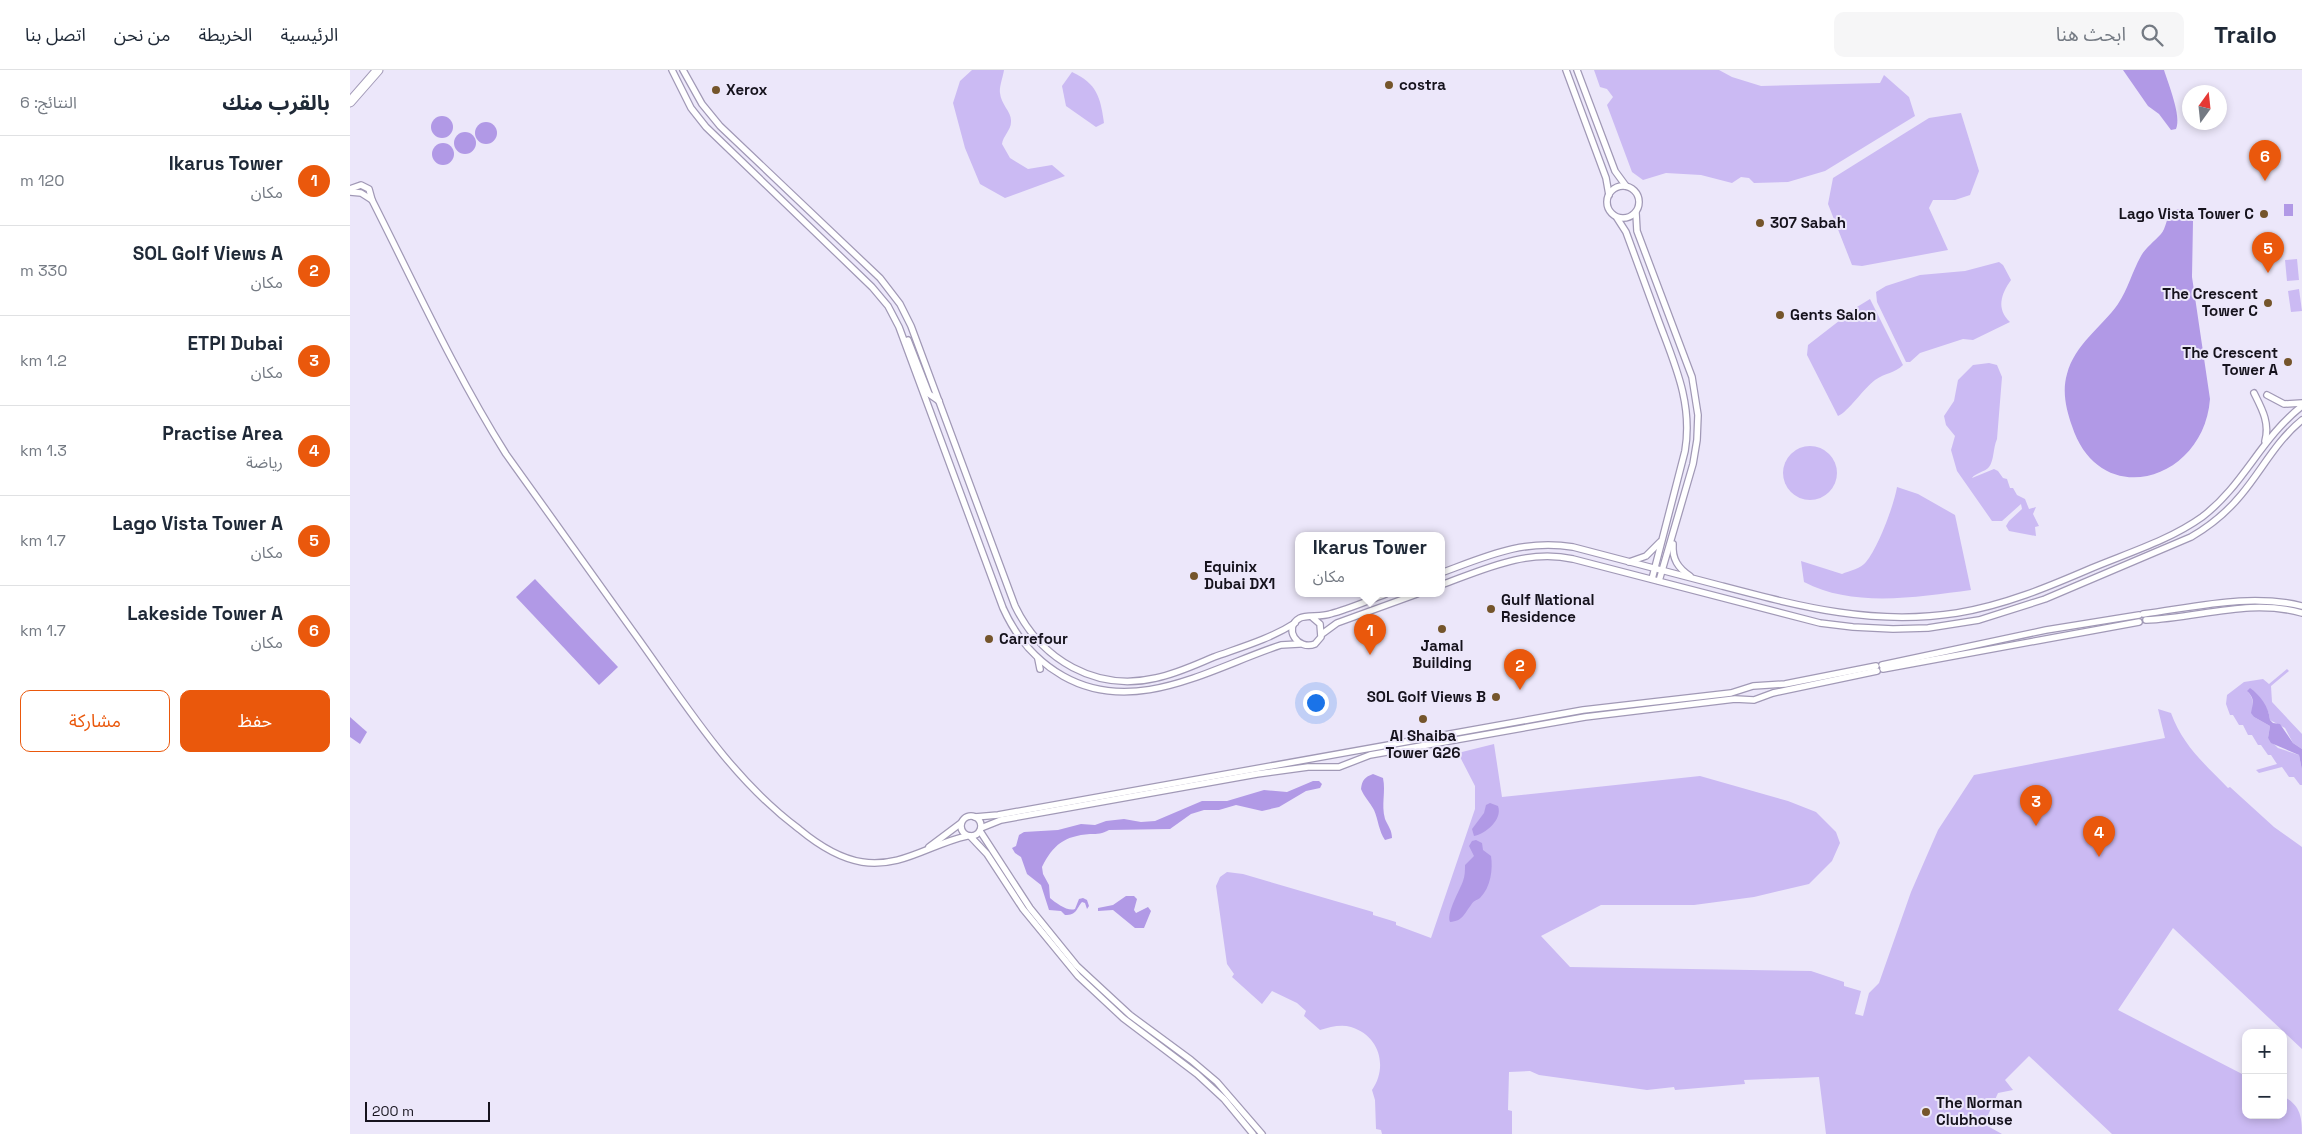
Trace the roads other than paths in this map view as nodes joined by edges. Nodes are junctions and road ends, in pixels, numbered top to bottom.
1 (378, 70) edge
2 (672, 70) edge
3 (683, 70) edge
4 (1566, 70) edge
5 (1578, 70) edge
6 (350, 102) edge
7 (1626, 186) junction
8 (350, 191) edge
9 (1608, 195) junction
10 (1636, 213) junction
11 (1617, 218) junction
12 (900, 327) junction
13 (2254, 393) dead end
14 (2267, 395) dead end
15 (939, 402) junction
16 (2302, 405) edge
17 (2302, 420) edge
18 (2264, 443) junction
19 (1673, 536) junction
20 (1662, 538) junction
21 (1628, 562) junction
22 (1655, 568) junction
23 (1445, 571) edge
24 (1662, 571) junction
25 (1652, 579) junction
26 (1693, 579) junction
27 (1659, 581) junction
28 (1445, 584) edge
29 (1378, 597) edge
30 (1409, 597) edge
31 (2302, 606) edge
32 (2302, 613) edge
33 (2143, 616) junction
34 (1313, 618) junction
35 (1295, 623) junction
36 (1322, 634) junction
37 (1299, 644) junction
38 (1038, 659) junction
39 (1880, 668) junction
40 (1040, 669) dead end
41 (975, 817) junction
42 (961, 823) junction
43 (990, 823) junction
44 (981, 829) junction
45 (968, 836) junction
46 (986, 841) junction
47 (918, 854) junction
48 (1253, 1134) edge
49 (1262, 1134) edge

1 - 6 highway
2 - 12 street
3 - 15 street
4 - 9 street
5 - 7 street
7 - 9 street
7 - 10 street
8 - 47 street
9 - 11 street
10 - 11 street
10 - 19 street
11 - 20 street
12 - 15 street
12 - 38 street
13 - 18 street
14 - 16 street
15 - 35 street
16 - 18 street
17 - 27 street
18 - 26 street
19 - 24 street
19 - 26 street
20 - 21 street
20 - 22 street
21 - 22 street
21 - 23 street
22 - 24 street
22 - 25 street
24 - 26 street
24 - 27 street
25 - 27 street
25 - 28 street
29 - 34 street
30 - 36 street
31 - 33 street
32 - 33 street
33 - 39 street
33 - 39 street
34 - 35 street
34 - 36 street
35 - 37 street
36 - 37 street
37 - 38 street
38 - 40 street
39 - 41 street
39 - 43 street
41 - 42 street
41 - 44 street
42 - 45 street
42 - 47 street
43 - 44 street
43 - 46 street
44 - 45 street
44 - 46 street
45 - 47 street
45 - 48 street
46 - 49 street

